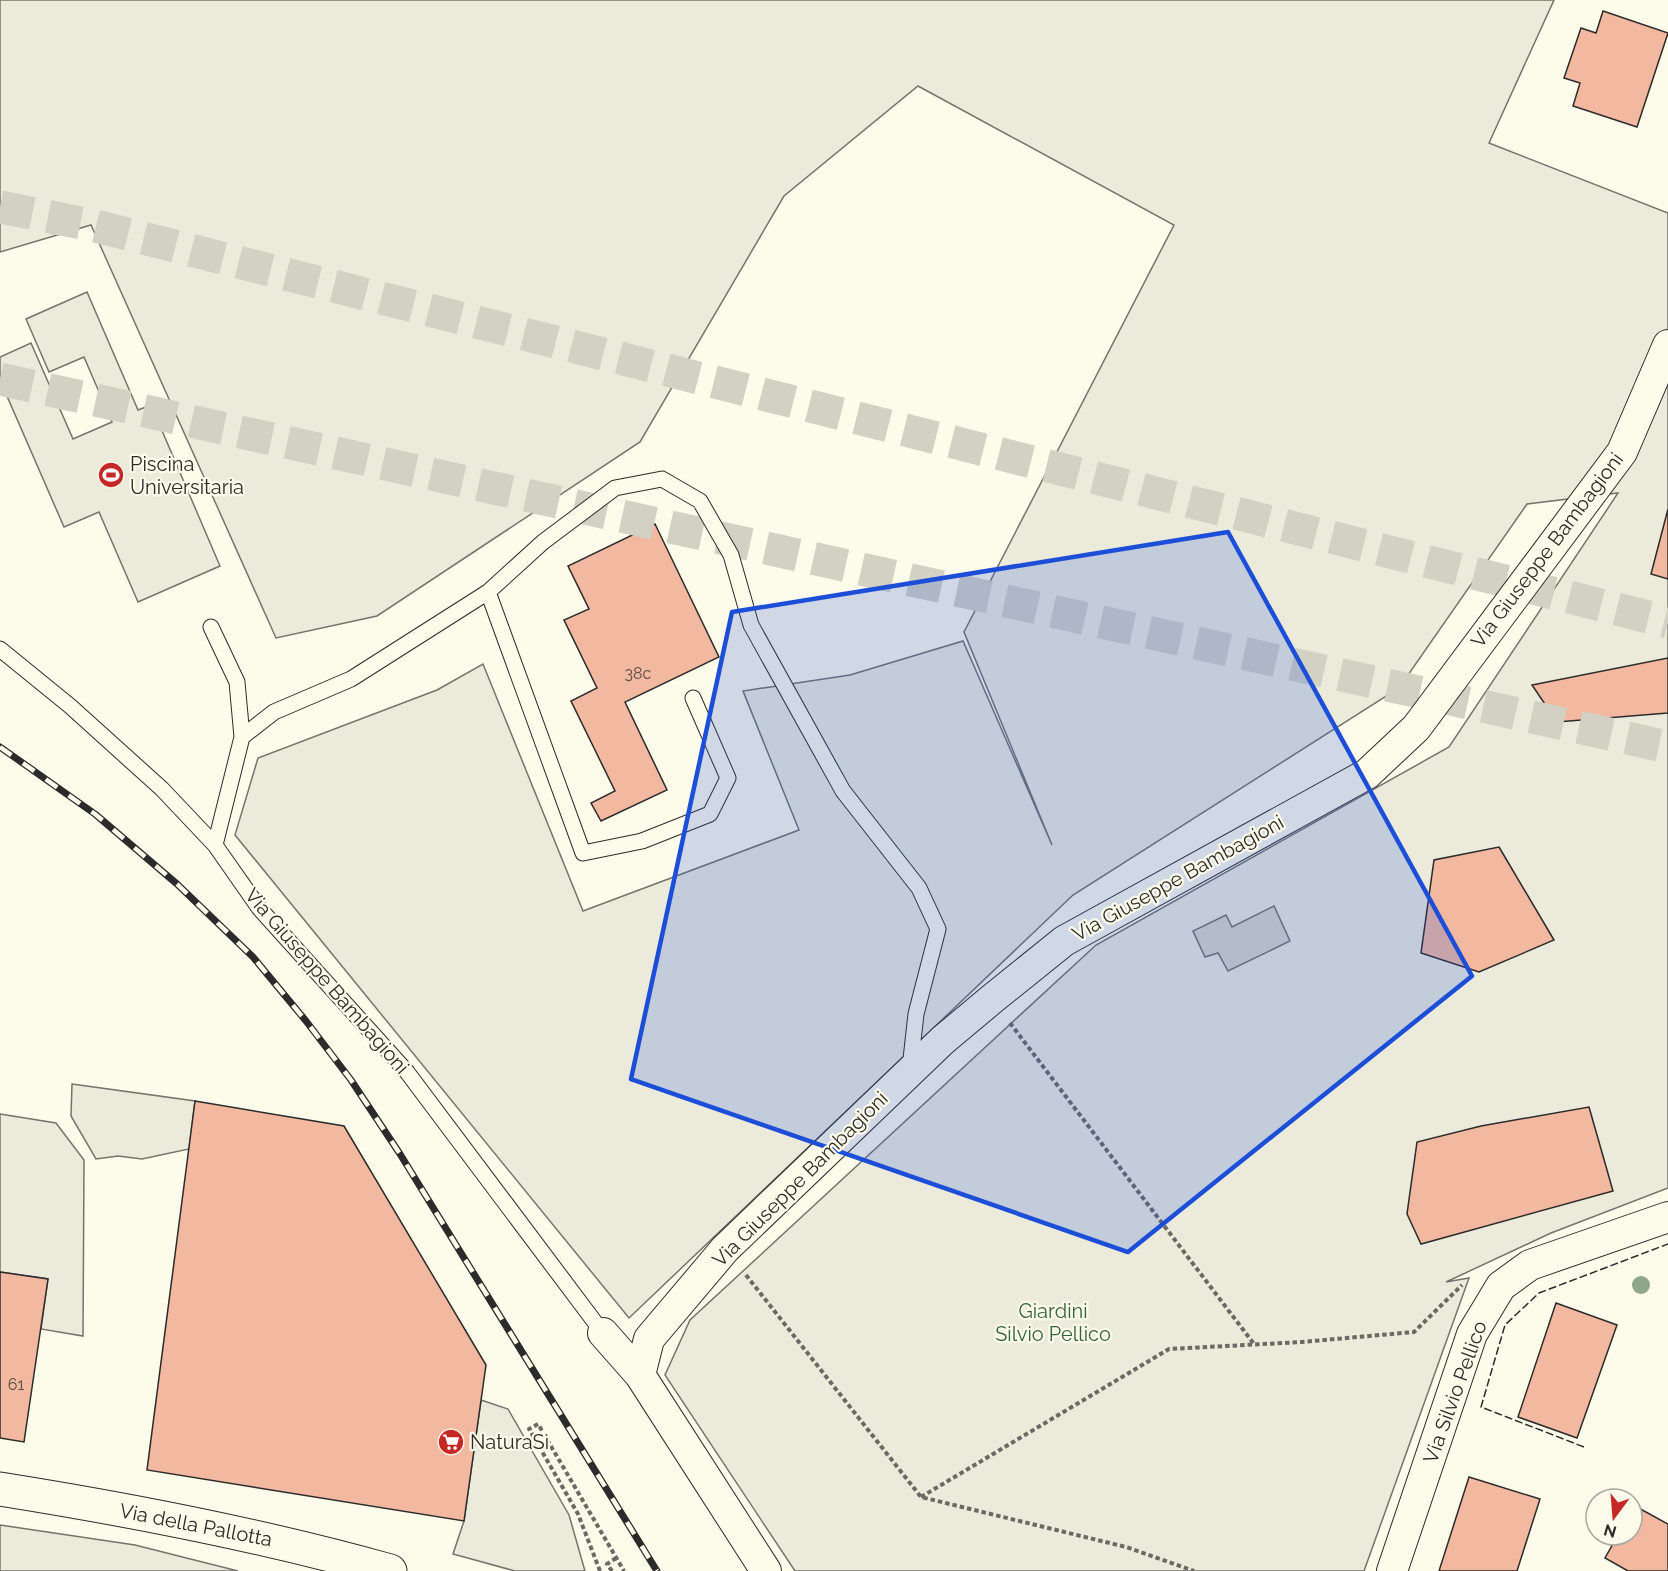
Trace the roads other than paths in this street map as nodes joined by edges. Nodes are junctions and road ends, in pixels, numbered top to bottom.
1 (1668, 345) edge
2 (488, 592) junction
3 (211, 627) dead end
4 (0, 649) edge
5 (693, 698) dead end
6 (242, 737) junction
7 (215, 845) junction
8 (910, 1072) junction
9 (1668, 1217) edge
10 (603, 1333) joint
11 (640, 1375) junction
12 (0, 1489) edge
13 (390, 1571) edge
14 (766, 1571) edge
15 (1392, 1571) edge

1 - 8 street, Via Giuseppe Bambagioni
2 - 5 lane
2 - 6 lane
2 - 8 lane
3 - 6 lane
4 - 7 lane, Via Giuseppe Bambagioni
6 - 7 lane
7 - 10 lane, Via Giuseppe Bambagioni
8 - 11 street, Via Giuseppe Bambagioni
9 - 15 street, Via Silvio Pellico
10 - 11 street, Via Giuseppe Bambagioni
11 - 14 street, Via Giuseppe Bambagioni
12 - 13 main road, Via della Pallotta

